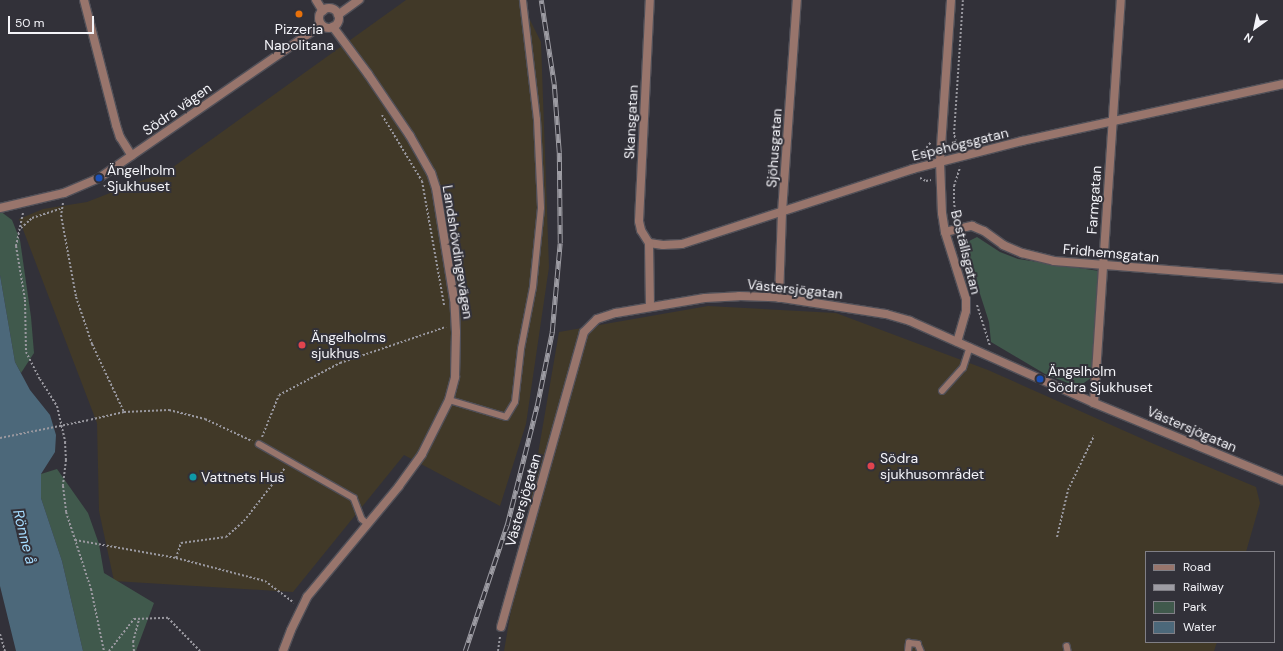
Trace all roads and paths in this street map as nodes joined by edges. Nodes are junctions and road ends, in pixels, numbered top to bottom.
1 (316, 0) edge
2 (359, 0) edge
3 (523, 0) edge
4 (650, 0) edge
5 (797, 0) edge
6 (951, 0) edge
7 (963, 0) edge
8 (1121, 0) edge
9 (85, 1) edge
10 (323, 11) junction
11 (338, 15) junction
12 (322, 25) junction
13 (333, 27) junction
14 (1283, 84) edge
15 (381, 113) dead end
16 (1112, 123) junction
17 (132, 156) junction
18 (960, 157) junction
19 (940, 162) junction
20 (104, 184) dead end
21 (108, 190) dead end
22 (64, 193) junction
23 (0, 208) edge
24 (62, 208) junction
25 (23, 212) dead end
26 (782, 212) junction
27 (20, 229) junction
28 (959, 229) junction
29 (945, 232) junction
30 (649, 243) junction
31 (1103, 265) junction
32 (1283, 279) edge
33 (780, 298) junction
34 (975, 299) dead end
35 (650, 307) junction
36 (445, 311) dead end
37 (448, 332) dead end
38 (957, 342) junction
39 (970, 347) junction
40 (996, 349) dead end
41 (942, 391) dead end
42 (450, 400) junction
43 (1094, 402) junction
44 (124, 412) junction
45 (1094, 436) dead end
46 (0, 438) edge
47 (259, 444) junction
48 (289, 462) junction
49 (1283, 481) edge
50 (368, 524) junction
51 (1057, 537) dead end
52 (75, 540) junction
53 (176, 558) junction
54 (296, 597) dead end
55 (294, 603) junction
56 (292, 610) dead end
57 (139, 619) junction
58 (501, 627) joint
59 (0, 634) edge
60 (5, 651) edge
61 (104, 651) edge
62 (109, 651) edge
63 (134, 651) edge
64 (200, 651) edge
65 (283, 651) edge
66 (498, 651) edge
67 (908, 651) edge
68 (921, 651) edge

1 - 10 street
2 - 11 street
3 - 42 lane
4 - 30 street, Skansgatan
5 - 26 street, Sjöhusgatan
6 - 19 street, Boställsgatan
7 - 18 path
8 - 16 street, Farmgatan
9 - 17 street
10 - 11 street
10 - 12 street
11 - 13 street
12 - 13 street
12 - 17 street, Södra vägen
13 - 42 street, Landshövdingevägen
14 - 16 street, Espehögsgatan
15 - 36 path
16 - 18 street, Espehögsgatan
16 - 31 street, Farmgatan
17 - 22 street, Södra vägen
18 - 19 street, Espehögsgatan
18 - 28 path
19 - 26 street, Espehögsgatan
19 - 29 street, Boställsgatan
20 - 21 path
22 - 23 street, Södra vägen
22 - 24 path
24 - 27 path
24 - 44 path
25 - 27 path
26 - 30 street, Espehögsgatan
26 - 33 street, Sjöhusgatan
27 - 52 path
28 - 29 street, Fridhemsgatan
28 - 31 street, Fridhemsgatan
29 - 38 street, Boställsgatan
30 - 35 street
31 - 32 street, Fridhemsgatan
31 - 43 street, Farmgatan
33 - 35 street, Västersjögatan
33 - 38 street, Västersjögatan
34 - 40 path
35 - 58 street, Västersjögatan
37 - 47 path
38 - 39 street, Västersjögatan
39 - 41 lane
39 - 43 street, Västersjögatan
42 - 50 street, Landshövdingevägen
43 - 49 street, Västersjögatan
44 - 46 path, bridge
44 - 47 path
45 - 51 path
47 - 48 lane
48 - 50 lane
48 - 53 path
50 - 65 street, Landshövdingevägen
52 - 53 path
52 - 61 path
53 - 55 path
54 - 55 path
55 - 56 path
57 - 62 path
57 - 63 path
57 - 64 path
58 - 66 path
59 - 60 path
67 - 68 lane

